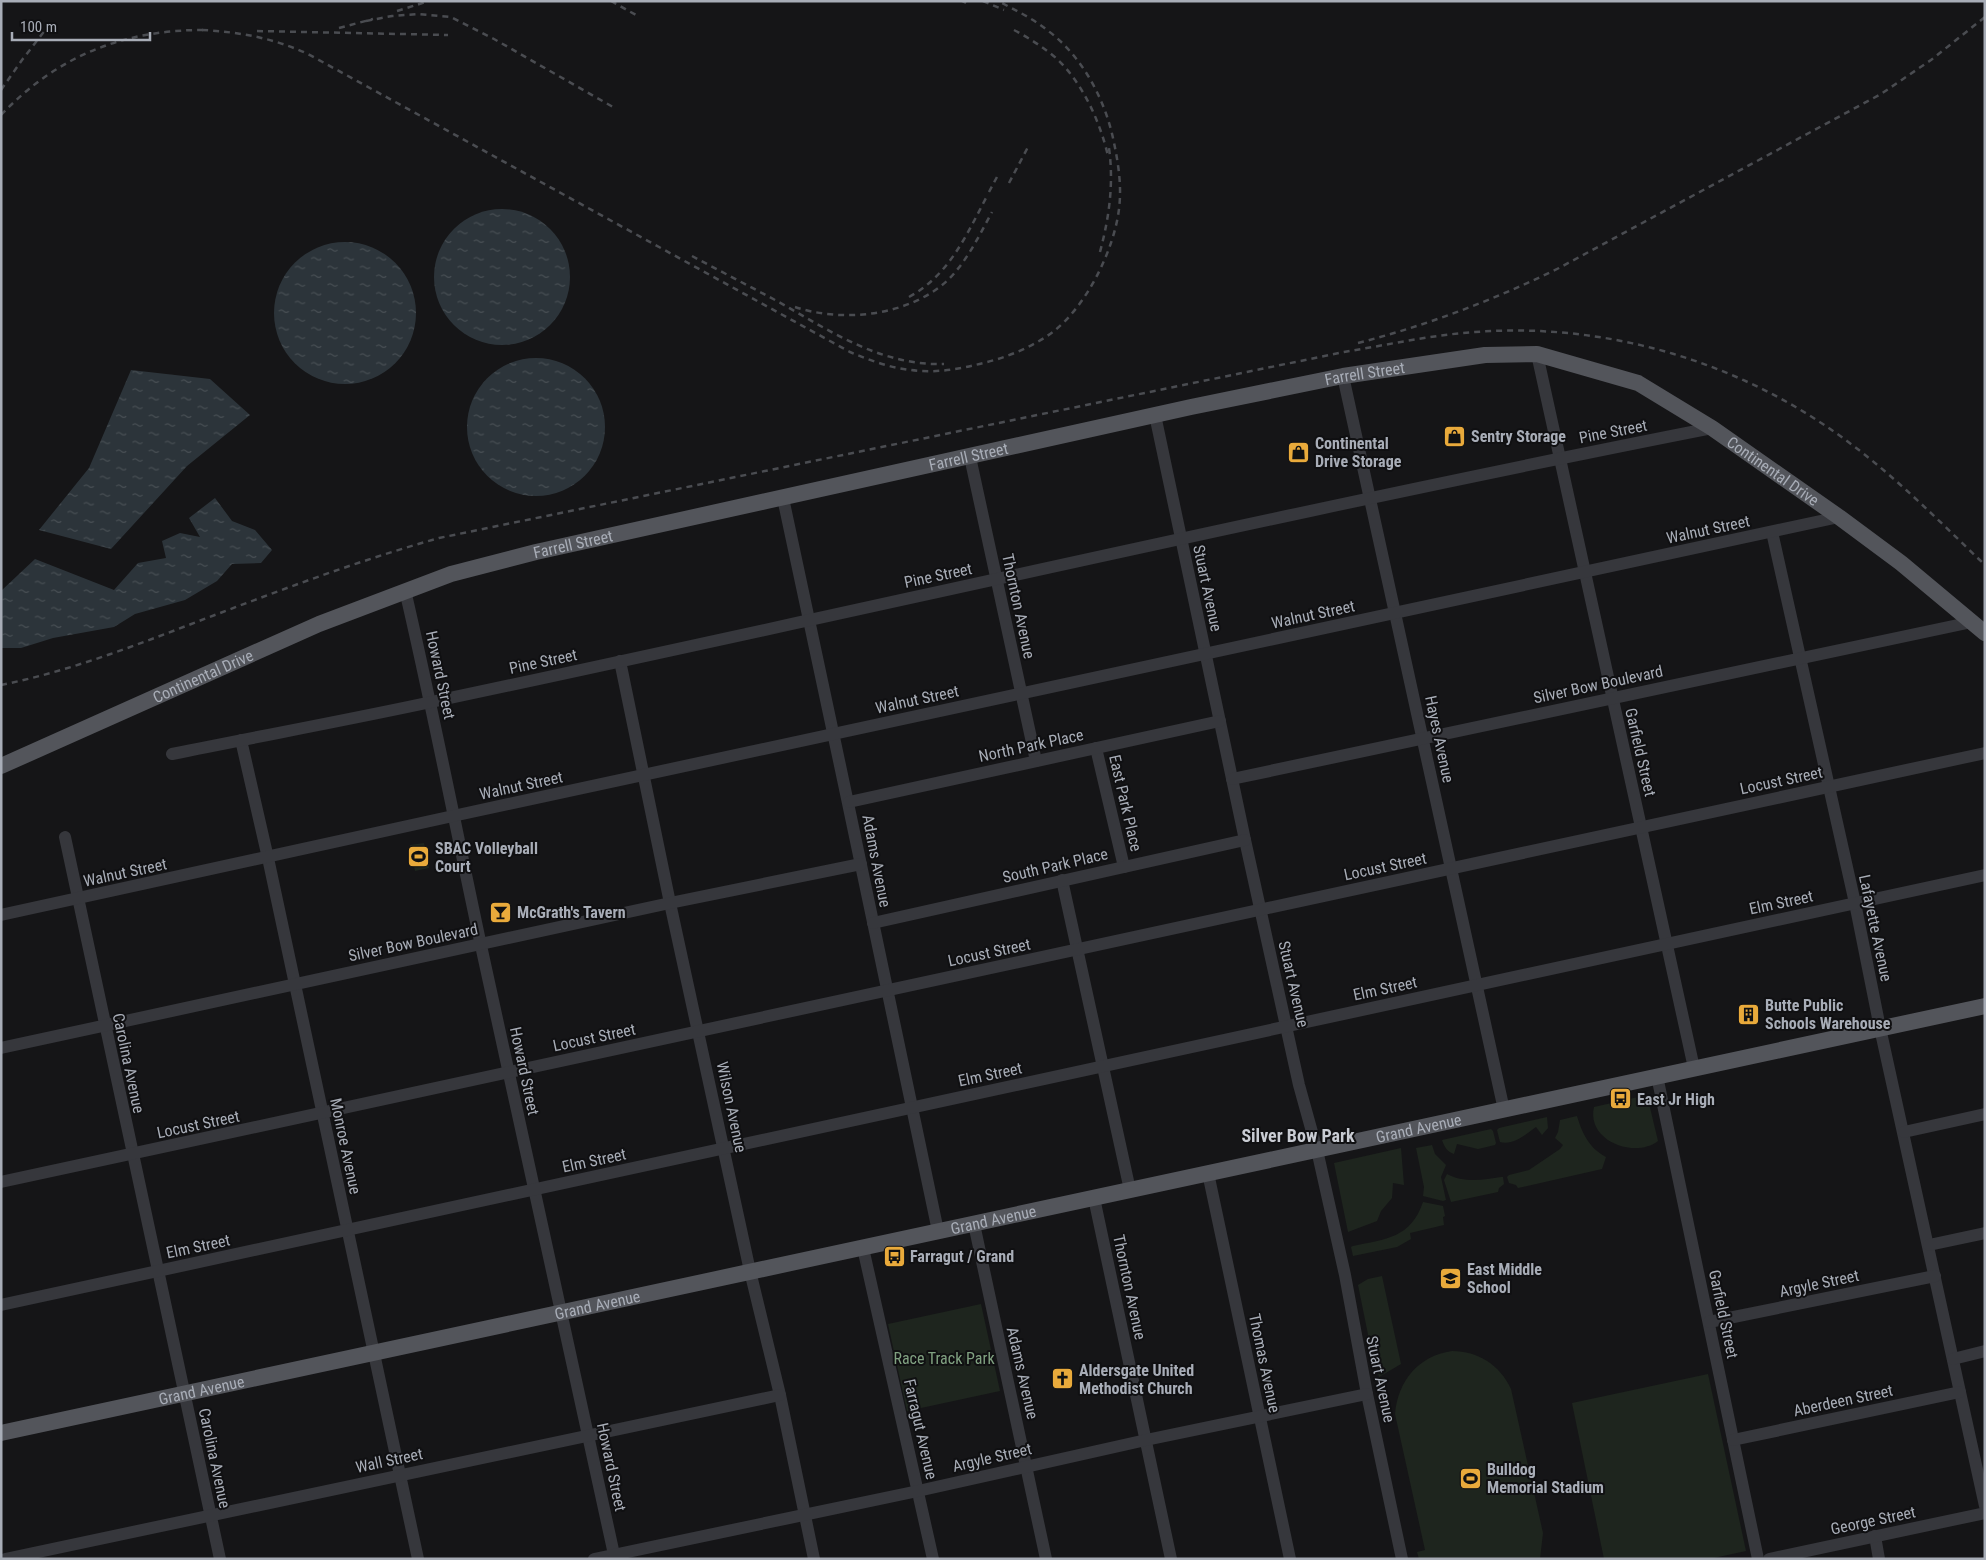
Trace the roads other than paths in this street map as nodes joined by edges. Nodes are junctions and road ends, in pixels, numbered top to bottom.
1 (1536, 354) junction
2 (1343, 376) junction
3 (1155, 416) junction
4 (1712, 428) junction
5 (970, 457) junction
6 (1559, 458) junction
7 (782, 498) junction
8 (1370, 498) junction
9 (1839, 517) junction
10 (1772, 532) junction
11 (1181, 538) junction
12 (1585, 572) junction
13 (996, 579) junction
14 (405, 590) junction
15 (1395, 613) junction
16 (809, 619) junction
17 (1972, 622) junction
18 (1985, 633) edge
19 (1206, 654) junction
20 (1800, 658) junction
21 (620, 661) junction
22 (1021, 693) junction
23 (1612, 698) junction
24 (431, 702) junction
25 (1220, 721) junction
26 (834, 733) junction
27 (1423, 738) junction
28 (241, 740) junction
29 (1096, 748) junction
30 (1985, 753) edge
31 (172, 754) dead end
32 (1036, 761) junction
33 (1, 766) edge
34 (643, 776) junction
35 (1232, 779) junction
36 (1829, 787) junction
37 (849, 802) junction
38 (453, 816) junction
39 (1641, 827) junction
40 (65, 837) dead end
41 (1245, 840) junction
42 (268, 858) junction
43 (861, 864) junction
44 (1124, 866) junction
45 (1451, 868) junction
46 (1985, 875) edge
47 (1062, 880) junction
48 (79, 899) junction
49 (670, 903) junction
50 (1855, 903) junction
51 (1260, 909) junction
52 (1, 916) edge
53 (873, 923) junction
54 (480, 944) junction
55 (1667, 944) junction
56 (1077, 949) junction
57 (294, 985) junction
58 (1477, 985) junction
59 (886, 991) junction
60 (1985, 1006) edge
61 (105, 1026) junction
62 (1287, 1027) junction
63 (1880, 1028) junction
64 (698, 1032) junction
65 (1, 1048) edge
66 (1103, 1066) junction
67 (1694, 1068) junction
68 (509, 1072) junction
69 (1657, 1076) junction
70 (912, 1107) junction
71 (1504, 1110) junction
72 (322, 1113) junction
73 (1985, 1114) edge
74 (1904, 1132) junction
75 (724, 1148) junction
76 (1317, 1150) junction
77 (132, 1155) junction
78 (1208, 1173) junction
79 (1, 1182) edge
80 (534, 1190) junction
81 (1130, 1190) junction
82 (1094, 1198) junction
83 (974, 1224) junction
84 (348, 1231) junction
85 (938, 1231) junction
86 (1985, 1234) edge
87 (1929, 1245) junction
88 (863, 1248) junction
89 (750, 1271) junction
90 (158, 1272) junction
91 (1935, 1276) junction
92 (1, 1305) edge
93 (561, 1312) junction
94 (1709, 1322) junction
95 (1985, 1351) edge
96 (374, 1352) junction
97 (1953, 1359) junction
98 (1960, 1392) junction
99 (184, 1394) junction
100 (1367, 1394) junction
101 (780, 1395) junction
102 (1260, 1416) junction
103 (1, 1433) edge
104 (588, 1435) junction
105 (1146, 1440) junction
106 (1733, 1440) junction
107 (1026, 1466) junction
108 (1981, 1468) edge
109 (401, 1474) junction
110 (918, 1490) junction
111 (1985, 1506) edge
112 (1985, 1513) edge
113 (211, 1515) junction
114 (804, 1515) junction
115 (1874, 1536) junction
116 (615, 1557) edge
117 (5, 1559) edge
118 (220, 1559) edge
119 (418, 1559) edge
120 (594, 1559) edge
121 (814, 1559) edge
122 (933, 1559) edge
123 (1046, 1559) edge
124 (1171, 1559) edge
125 (1290, 1559) edge
126 (1402, 1559) edge
127 (1758, 1559) edge
128 (1769, 1559) edge
129 (1879, 1559) edge

1 - 2 main road, Farrell Street
1 - 4 main road, Continental Drive
1 - 6 street, Garfield Street
2 - 3 main road, Farrell Street
2 - 8 street, Hayes Avenue
3 - 5 main road, Farrell Street
3 - 11 street, Stuart Avenue
4 - 6 street, Pine Street
4 - 9 main road, Continental Drive
5 - 7 main road, Farrell Street
5 - 13 street, Thornton Avenue
6 - 8 street, Pine Street
6 - 12 street, Garfield Street
7 - 14 main road, Farrell Street
7 - 16 street, Adams Avenue
8 - 11 street, Pine Street
8 - 15 street, Hayes Avenue
9 - 10 street, Walnut Street
9 - 17 main road, Continental Drive
10 - 12 street, Walnut Street
10 - 20 street, Lafayette Avenue
11 - 13 street, Pine Street
11 - 19 street, Stuart Avenue
12 - 15 street, Walnut Street
12 - 23 street, Garfield Street
13 - 16 street, Pine Street
13 - 22 street, Thornton Avenue
14 - 24 street, Howard Street
14 - 33 main road, Continental Drive
15 - 19 street, Walnut Street
15 - 27 street, Hayes Avenue
16 - 21 street, Pine Street
16 - 26 street, Adams Avenue
17 - 18 main road, Continental Drive
17 - 20 street, Silver Bow Boulevard
19 - 22 street, Walnut Street
19 - 25 street, Stuart Avenue
20 - 23 street, Silver Bow Boulevard
20 - 36 street, Lafayette Avenue
21 - 24 street, Pine Street
21 - 34 street, Wilson Avenue
22 - 26 street, Walnut Street
22 - 32 street, Thornton Avenue
23 - 27 street, Silver Bow Boulevard
23 - 39 street, Garfield Street
24 - 28 street, Pine Street
24 - 38 street, Howard Street
25 - 29 street, North Park Place
25 - 35 street, Stuart Avenue
26 - 34 street, Walnut Street
26 - 37 street, Adams Avenue
27 - 35 street, Silver Bow Boulevard
27 - 45 street, Hayes Avenue
28 - 31 street, Pine Street
28 - 42 street, Monroe Avenue
29 - 32 street, North Park Place
29 - 44 street, East Park Place
30 - 36 street, Locust Street
32 - 37 street, North Park Place
34 - 38 street, Walnut Street
34 - 49 street, Wilson Avenue
35 - 41 street, Stuart Avenue
36 - 39 street, Locust Street
36 - 50 street, Lafayette Avenue
37 - 43 street, Adams Avenue
38 - 42 street, Walnut Street
38 - 54 street, Howard Street
39 - 45 street, Locust Street
39 - 55 street, Garfield Street
40 - 48 street, Carolina Avenue
41 - 44 street, South Park Place
41 - 51 street, Stuart Avenue
42 - 48 street, Walnut Street
42 - 57 street, Monroe Avenue
43 - 49 street, Silver Bow Boulevard
43 - 53 street, Adams Avenue
44 - 47 street, South Park Place
45 - 51 street, Locust Street
45 - 58 street, Hayes Avenue
46 - 50 street, Elm Street
47 - 53 street, South Park Place
47 - 56 street
48 - 52 street, Walnut Street
48 - 61 street, Carolina Avenue
49 - 54 street, Silver Bow Boulevard
49 - 64 street, Wilson Avenue
50 - 55 street, Elm Street
50 - 63 street, Lafayette Avenue
51 - 56 street, Locust Street
51 - 62 street, Stuart Avenue
53 - 59 street, Adams Avenue
54 - 57 street, Silver Bow Boulevard
54 - 68 street, Howard Street
55 - 58 street, Elm Street
55 - 67 street, Garfield Street
56 - 59 street, Locust Street
56 - 66 street
57 - 61 street, Silver Bow Boulevard
57 - 72 street, Monroe Avenue
58 - 62 street, Elm Street
58 - 71 street, Hayes Avenue
59 - 64 street, Locust Street
59 - 70 street, Adams Avenue
60 - 63 main road, Grand Avenue
61 - 65 street, Silver Bow Boulevard
61 - 77 street, Carolina Avenue
62 - 66 street, Elm Street
62 - 76 street, Stuart Avenue
63 - 67 main road, Grand Avenue
63 - 74 street, Lafayette Avenue
64 - 68 street, Locust Street
64 - 75 street, Wilson Avenue
66 - 70 street, Elm Street
66 - 81 street
67 - 69 main road, Grand Avenue
68 - 72 street, Locust Street
68 - 80 street, Howard Street
69 - 71 main road, Grand Avenue
69 - 94 street, Garfield Street
70 - 75 street, Elm Street
70 - 85 street, Adams Avenue
71 - 76 main road, Grand Avenue
72 - 77 street, Locust Street
72 - 84 street, Monroe Avenue
73 - 74 street
74 - 87 street, Lafayette Avenue
75 - 80 street, Elm Street
75 - 89 street, Wilson Avenue
76 - 78 main road, Grand Avenue
76 - 100 street, Stuart Avenue
77 - 79 street, Locust Street
77 - 90 street, Carolina Avenue
78 - 81 main road, Grand Avenue
78 - 102 street, Thomas Avenue
80 - 84 street, Elm Street
80 - 93 street, Howard Street
81 - 82 main road, Grand Avenue
82 - 83 main road, Grand Avenue
82 - 105 street, Thornton Avenue
83 - 85 main road, Grand Avenue
83 - 107 street, Adams Avenue
84 - 90 street, Elm Street
84 - 96 street, Monroe Avenue
85 - 88 main road, Grand Avenue
86 - 87 street
87 - 91 street, Lafayette Avenue
88 - 89 main road, Grand Avenue
88 - 110 street, Farragut Avenue
89 - 93 main road, Grand Avenue
89 - 101 street, Wilson Avenue
90 - 92 street, Elm Street
90 - 99 street, Carolina Avenue
91 - 94 street, Argyle Street
91 - 97 street, Lafayette Avenue
93 - 96 main road, Grand Avenue
93 - 104 street, Howard Street
94 - 106 street, Garfield Street
95 - 97 street
96 - 99 main road, Grand Avenue
96 - 109 street, Monroe Avenue
97 - 98 street, Lafayette Avenue
98 - 106 street, Aberdeen Street
98 - 108 street, Lafayette Avenue
99 - 103 main road, Grand Avenue
99 - 113 street, Carolina Avenue
100 - 102 street, Argyle Street
100 - 126 street, Stuart Avenue
101 - 104 street, Wall Street
101 - 114 street, Wilson Avenue
102 - 105 street, Argyle Street
102 - 125 street, Thomas Avenue
104 - 109 street, Wall Street
104 - 116 street, Howard Street
105 - 107 street, Argyle Street
105 - 124 street, Thornton Avenue
106 - 127 street, Garfield Street
107 - 110 street, Argyle Street
107 - 123 street, Adams Avenue
108 - 111 street, Lafayette Avenue
109 - 113 street, Wall Street
109 - 119 street, Monroe Avenue
110 - 114 street, Argyle Street
110 - 122 street, Farragut Avenue
112 - 115 street, George Street
113 - 117 street, Wall Street
113 - 118 street, Carolina Avenue
114 - 116 street, Argyle Street
114 - 121 street, Wilson Avenue
115 - 128 street, George Street
115 - 129 street
116 - 120 street, Argyle Street

